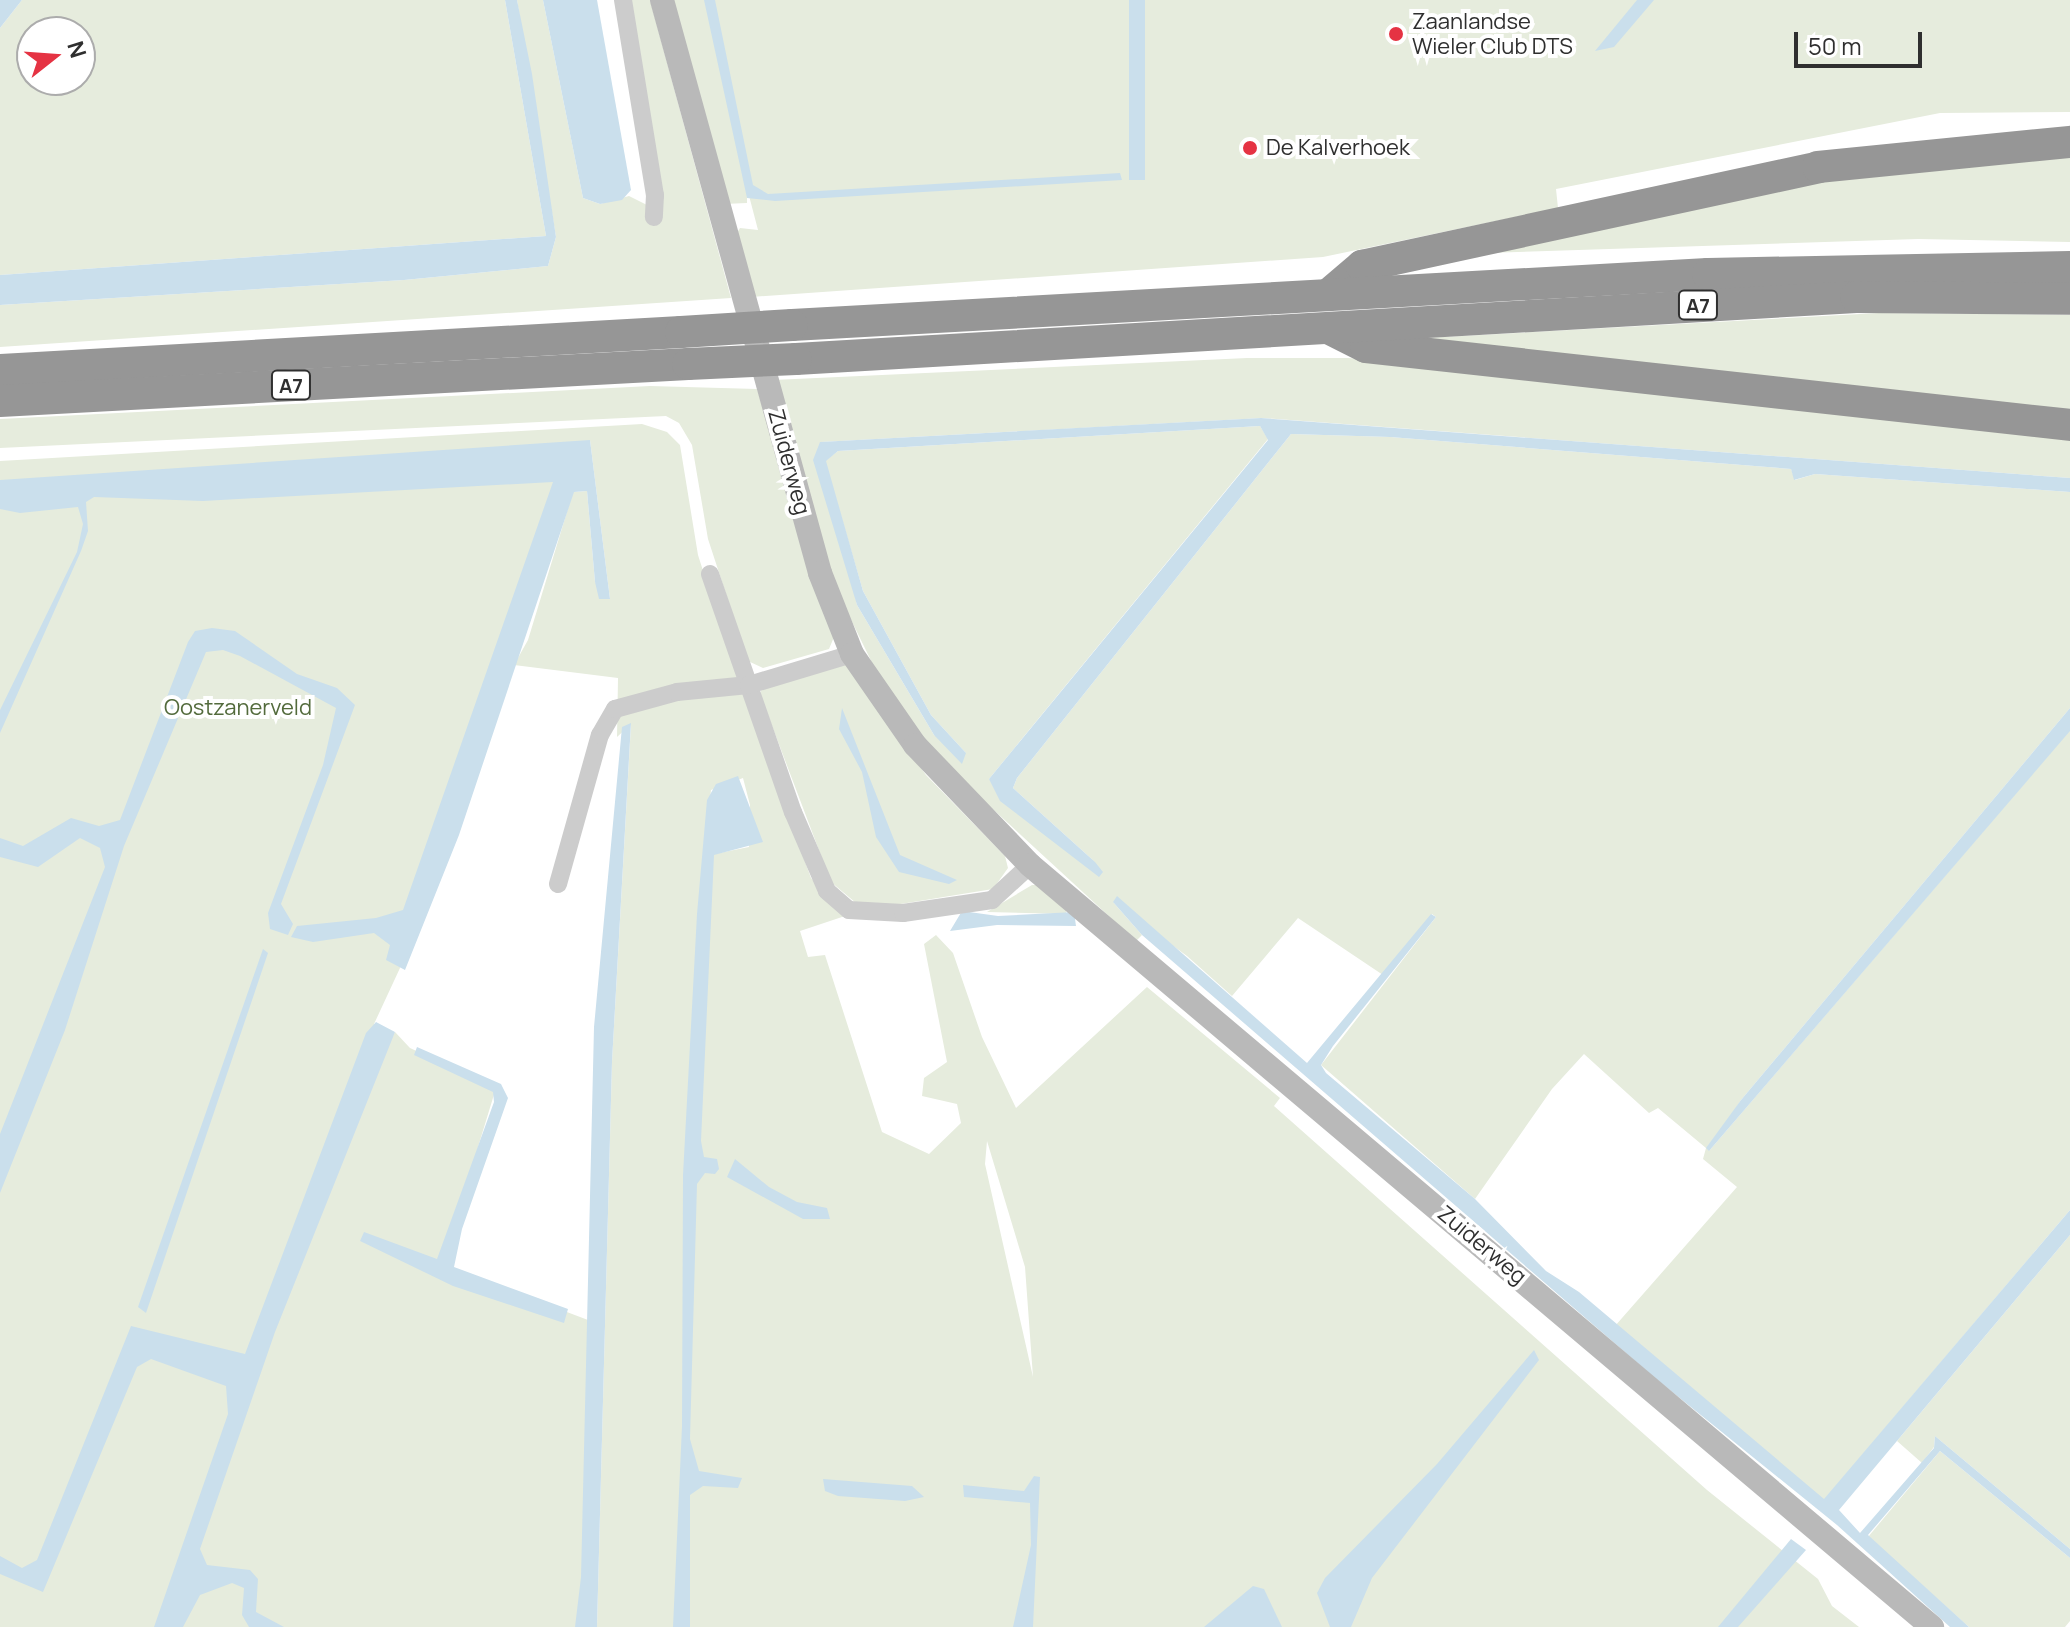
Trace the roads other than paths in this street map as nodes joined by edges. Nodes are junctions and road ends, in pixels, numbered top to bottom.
1 (623, 0) edge
2 (662, 0) edge
3 (2070, 142) edge
4 (654, 217) dead end
5 (2070, 267) edge
6 (1328, 295) junction
7 (2070, 299) edge
8 (1327, 328) junction
9 (0, 370) edge
10 (0, 401) edge
11 (2070, 425) edge
12 (710, 574) dead end
13 (852, 654) junction
14 (749, 685) junction
15 (1030, 865) junction
16 (558, 884) dead end
17 (1932, 1627) edge

1 - 4 street
2 - 13 street, Zuiderweg
3 - 6 highway
5 - 6 highway, A7
6 - 9 highway, A7, bridge
7 - 8 highway, A7
8 - 10 highway, A7, bridge
8 - 11 highway, A7
12 - 14 street
13 - 14 street
13 - 15 street, Zuiderweg
14 - 15 street
14 - 16 street
15 - 17 street, Zuiderweg

